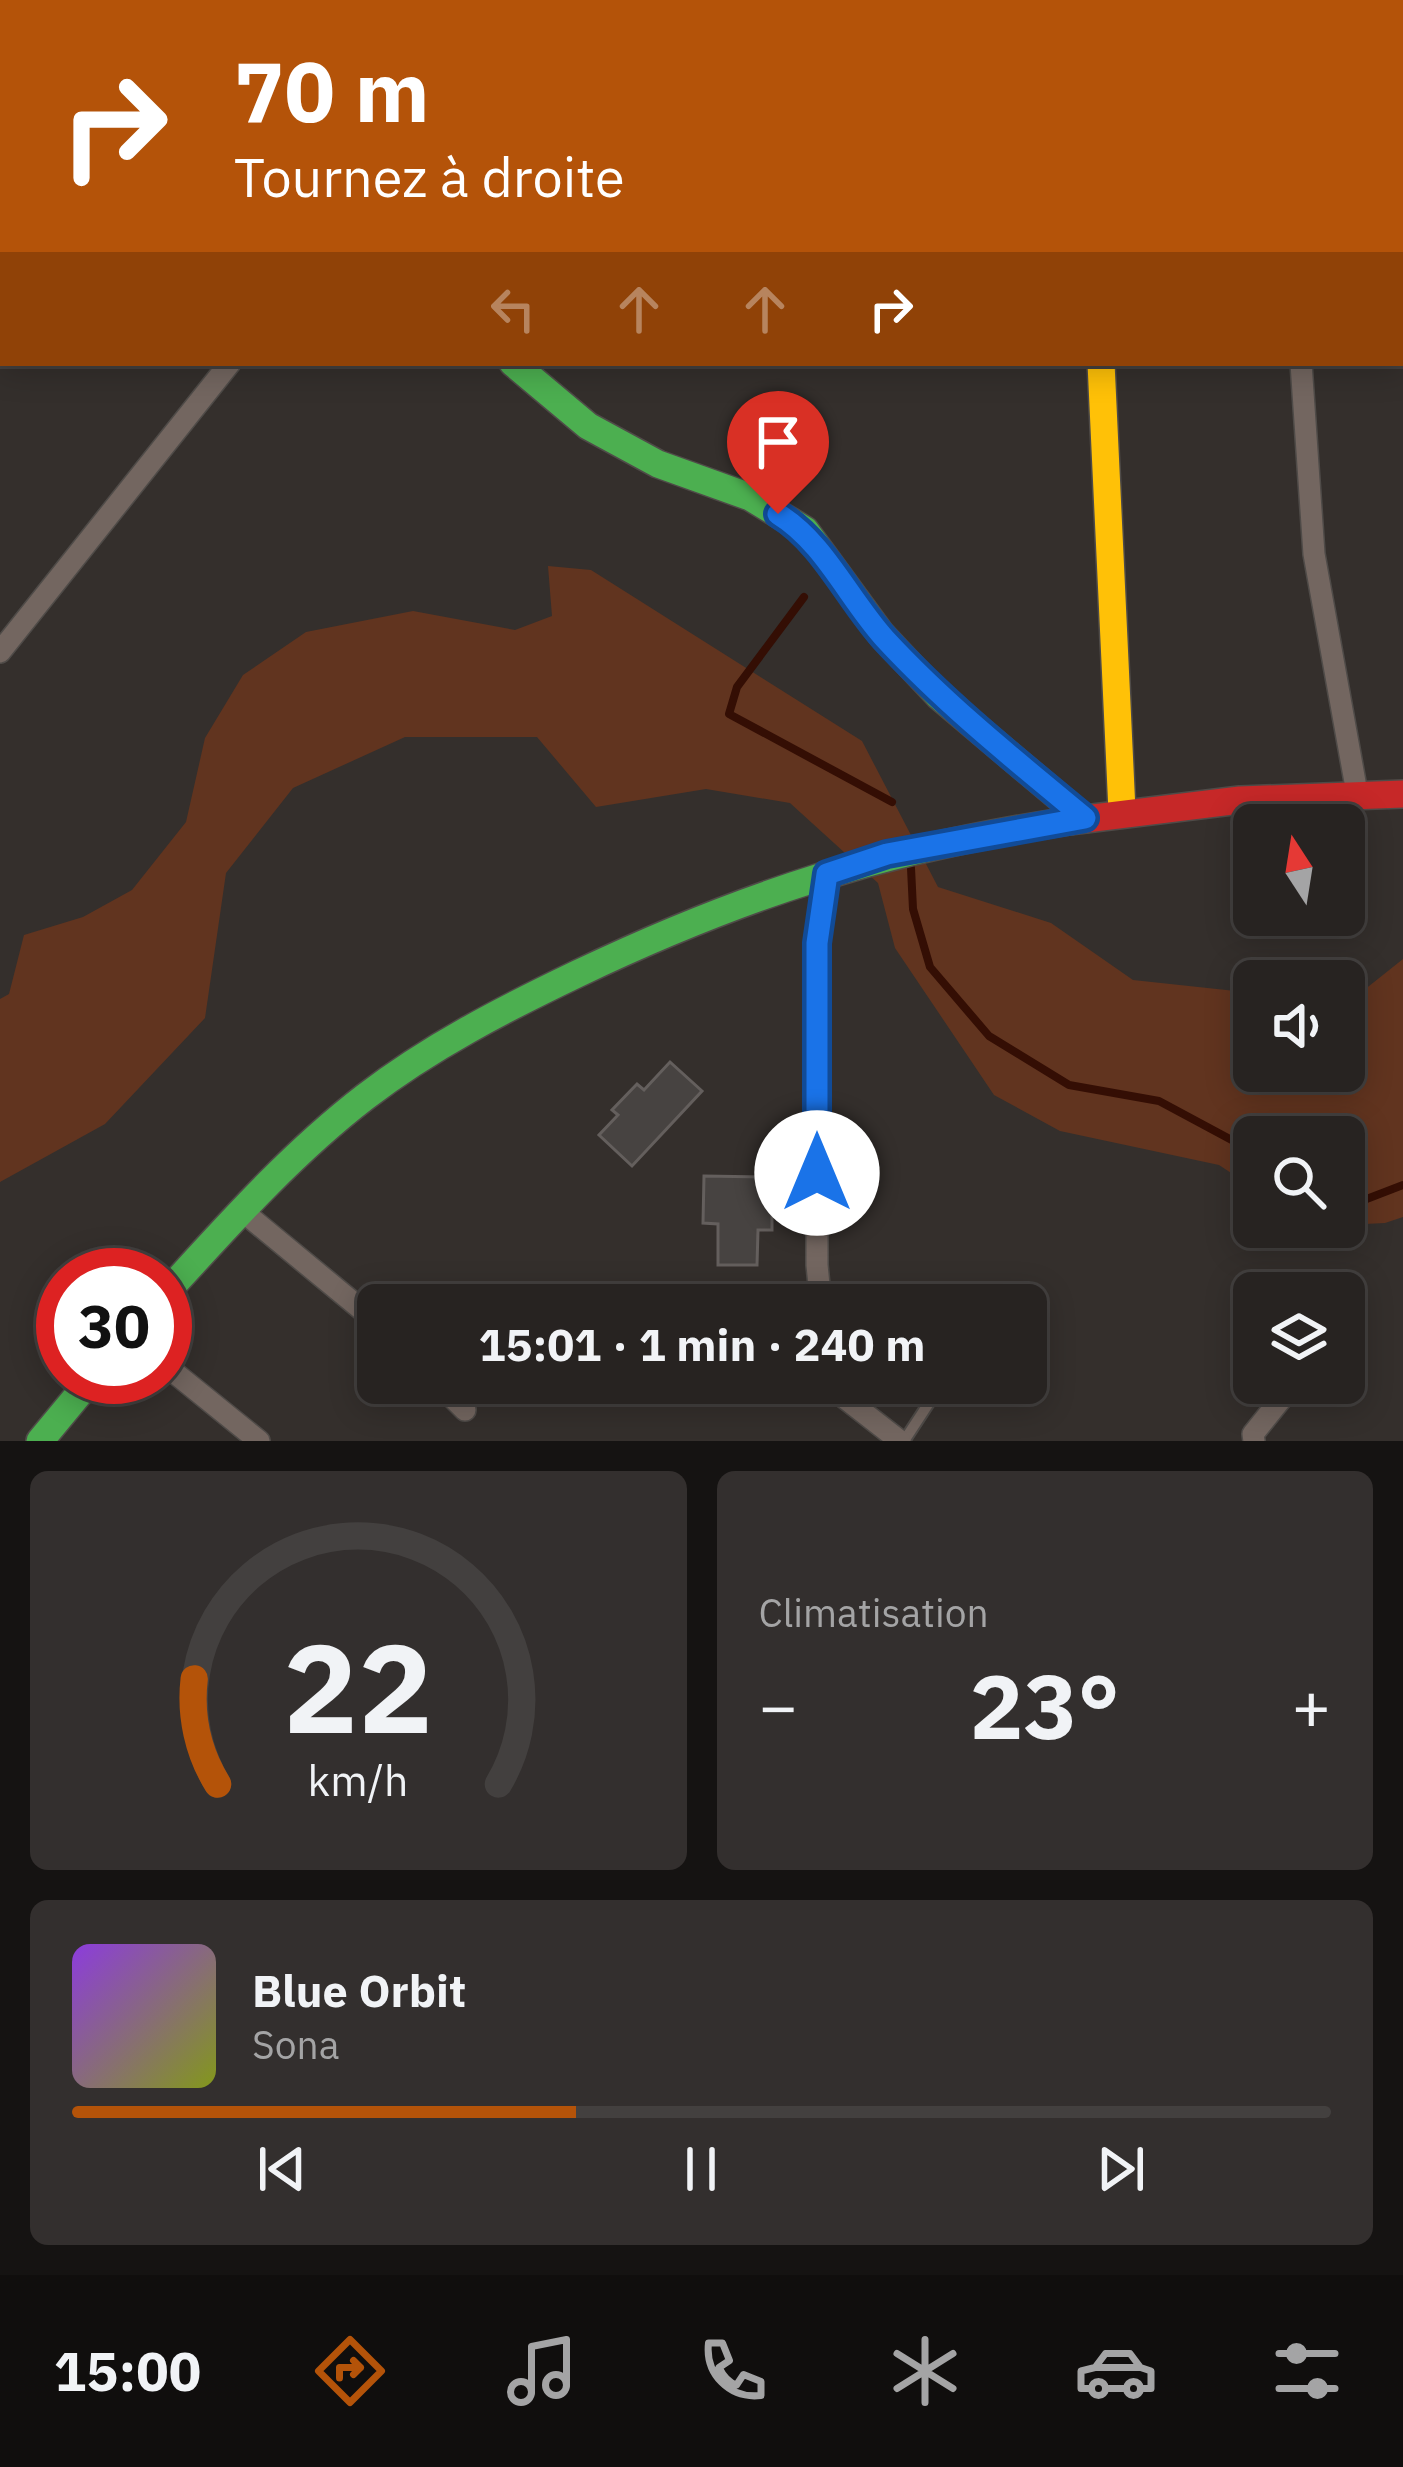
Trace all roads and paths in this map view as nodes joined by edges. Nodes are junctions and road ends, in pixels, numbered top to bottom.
1 (228, 366) edge
2 (518, 366) edge
3 (1101, 366) edge
4 (1301, 366) edge
5 (0, 652) edge
6 (1357, 793) junction
7 (1403, 794) edge
8 (1122, 811) junction
9 (1085, 818) junction
10 (827, 874) junction
11 (241, 1210) junction
12 (192, 1264) edge
13 (819, 1284) edge
14 (357, 1306) edge
15 (192, 1387) edge
16 (71, 1404) edge
17 (459, 1404) edge
18 (853, 1404) edge
19 (928, 1404) edge
20 (1277, 1404) edge
21 (465, 1410) dead end
22 (40, 1441) edge
23 (259, 1441) edge
24 (902, 1441) edge
25 (1254, 1441) edge

1 - 5 street
2 - 9 street
3 - 8 street
4 - 6 street
6 - 7 street
6 - 8 street
8 - 9 street
9 - 10 street
10 - 11 street
10 - 13 street
11 - 12 street
11 - 14 street
15 - 23 street
16 - 22 street
17 - 21 street
18 - 24 street
19 - 24 lane
20 - 25 street

